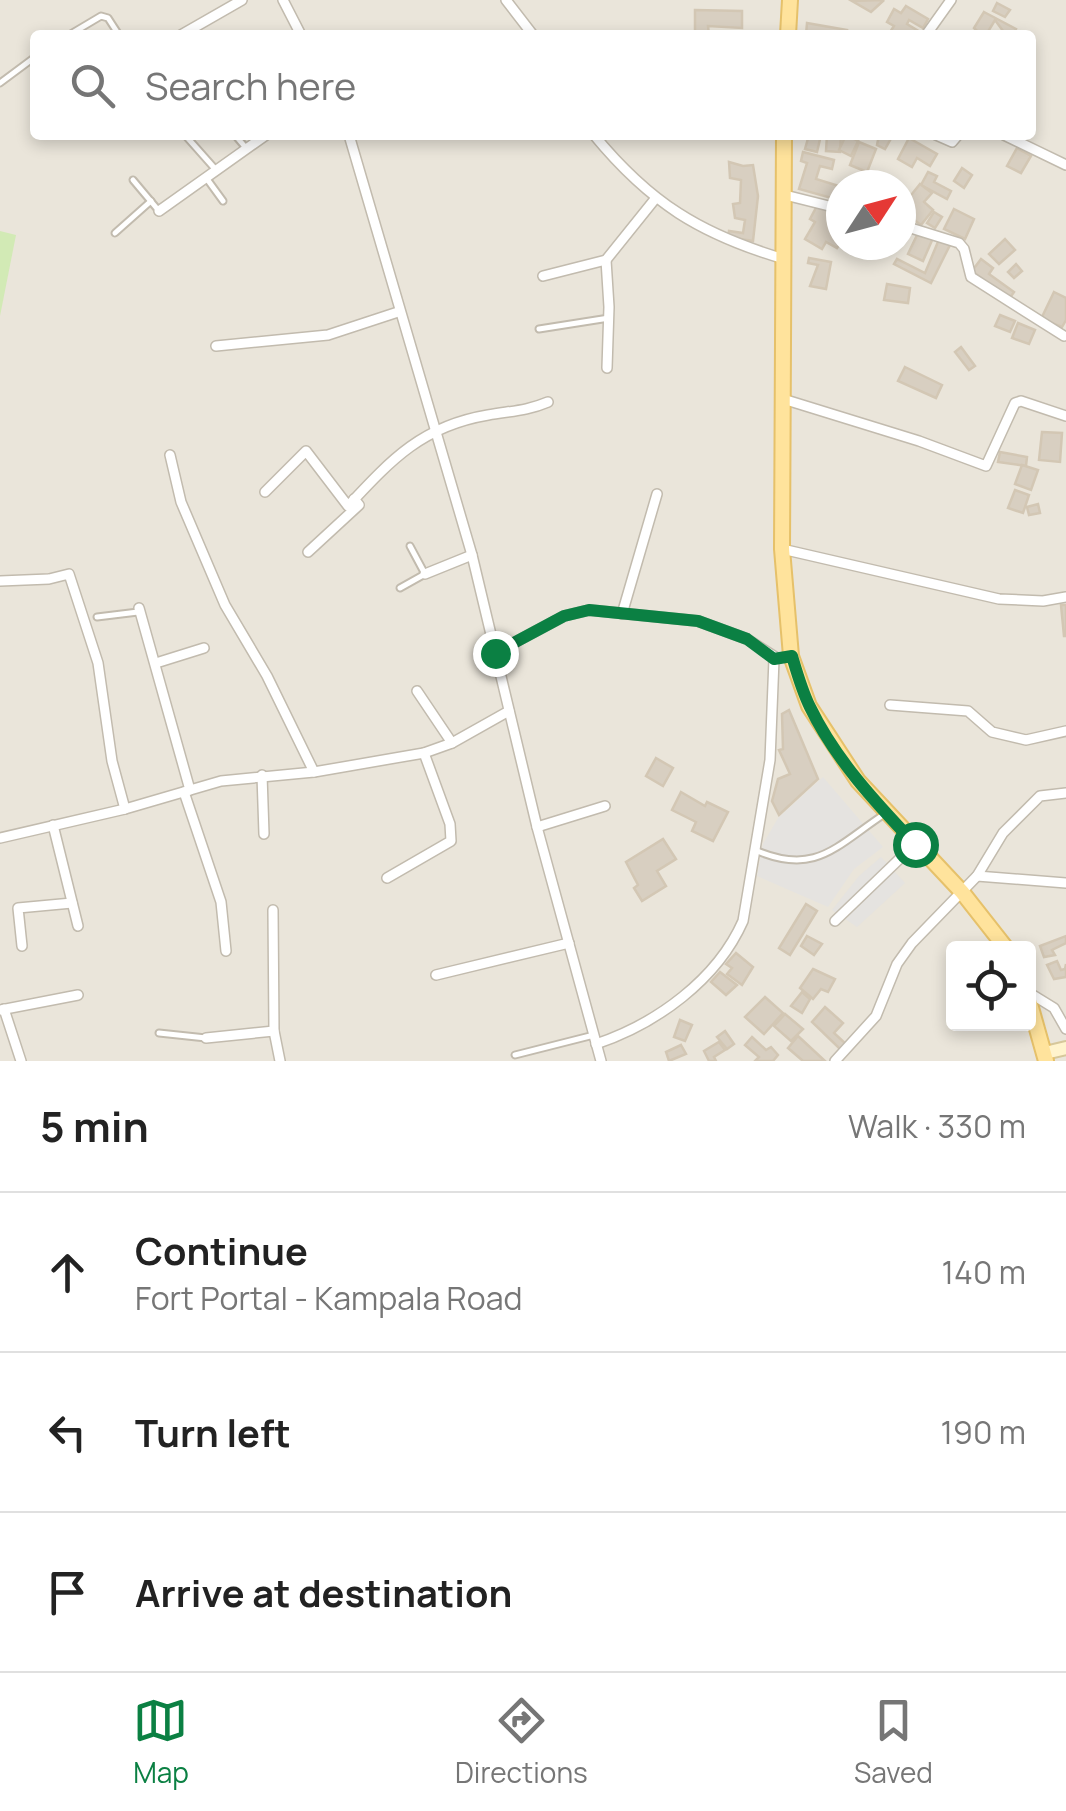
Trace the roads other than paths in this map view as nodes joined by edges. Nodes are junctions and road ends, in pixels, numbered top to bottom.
1 (242, 0) edge
2 (283, 0) edge
3 (506, 0) edge
4 (790, 0) edge
5 (951, 0) edge
6 (77, 30) edge
7 (116, 30) edge
8 (190, 30) edge
9 (298, 30) edge
10 (529, 30) edge
11 (788, 30) edge
12 (930, 30) edge
13 (30, 61) edge
14 (0, 83) edge
15 (189, 140) edge
16 (239, 140) edge
17 (259, 140) edge
18 (351, 140) edge
19 (598, 140) edge
20 (784, 140) edge
21 (1014, 140) edge
22 (247, 149) junction
23 (1066, 165) edge
24 (216, 170) junction
25 (206, 178) junction
26 (133, 180) dead end
27 (785, 195) junction
28 (655, 199) junction
29 (150, 201) junction
30 (222, 201) dead end
31 (826, 205) edge
32 (158, 211) joint
33 (916, 229) edge
34 (115, 233) dead end
35 (784, 259) junction
36 (606, 260) junction
37 (543, 276) dead end
38 (398, 312) junction
39 (609, 318) junction
40 (539, 329) dead end
41 (1064, 336) edge
42 (216, 346) dead end
43 (607, 368) dead end
44 (782, 398) junction
45 (548, 402) dead end
46 (1066, 416) edge
47 (436, 428) junction
48 (170, 455) dead end
49 (265, 492) dead end
50 (656, 494) dead end
51 (354, 499) junction
52 (410, 546) dead end
53 (782, 549) junction
54 (308, 552) dead end
55 (472, 554) junction
56 (424, 574) junction
57 (0, 582) edge
58 (400, 588) dead end
59 (1066, 597) edge
60 (139, 610) joint
61 (622, 614) junction
62 (96, 617) dead end
63 (204, 648) dead end
64 (495, 653) junction
65 (792, 656) junction
66 (774, 659) junction
67 (156, 663) junction
68 (417, 691) dead end
69 (890, 705) dead end
70 (510, 712) junction
71 (1066, 731) edge
72 (452, 744) junction
73 (424, 753) junction
74 (314, 772) junction
75 (262, 775) junction
76 (187, 791) junction
77 (1066, 793) edge
78 (605, 806) dead end
79 (125, 809) junction
80 (886, 813) junction
81 (53, 826) junction
82 (538, 827) junction
83 (264, 834) dead end
84 (0, 838) edge
85 (915, 844) junction
86 (755, 850) junction
87 (977, 876) junction
88 (387, 878) dead end
89 (1066, 883) edge
90 (962, 892) junction
91 (72, 903) junction
92 (272, 910) dead end
93 (835, 922) dead end
94 (78, 926) dead end
95 (1000, 941) edge
96 (568, 942) junction
97 (22, 946) dead end
98 (226, 950) dead end
99 (436, 975) dead end
100 (78, 995) dead end
101 (1036, 999) edge
102 (2, 1009) edge
103 (1066, 1029) edge
104 (274, 1031) junction
105 (1036, 1031) edge
106 (159, 1033) dead end
107 (206, 1038) joint
108 (595, 1039) junction
109 (1066, 1048) edge
110 (515, 1055) dead end
111 (1042, 1058) edge
112 (21, 1061) edge
113 (280, 1061) edge
114 (601, 1061) edge
115 (835, 1061) edge

1 - 8 street
2 - 9 street
3 - 10 street
4 - 11 main road
5 - 12 street
6 - 7 lane
13 - 14 lane
15 - 24 lane
16 - 22 lane
17 - 22 street
18 - 38 street
19 - 28 street
20 - 27 main road
21 - 23 street
22 - 24 street
24 - 25 street
25 - 30 lane
25 - 32 street
26 - 29 lane
27 - 31 street
27 - 35 main road
28 - 35 street
28 - 36 street
29 - 32 lane
29 - 34 lane
33 - 41 street
35 - 44 main road
36 - 37 street
36 - 39 street
38 - 42 street
38 - 47 street
39 - 40 lane
39 - 43 street
44 - 46 street
44 - 53 main road
45 - 47 street
47 - 51 street
47 - 55 street
48 - 74 street
49 - 51 street
50 - 61 street
51 - 54 street
52 - 56 lane
53 - 59 street
53 - 65 main road
55 - 56 street
55 - 64 street
56 - 58 lane
57 - 79 street
60 - 62 lane
60 - 67 street
61 - 64 street
61 - 66 street
63 - 67 street
64 - 70 street
65 - 66 street
65 - 80 main road
66 - 86 street
67 - 76 street
68 - 72 street
69 - 71 street
70 - 72 street
70 - 82 street
72 - 73 street
73 - 74 street
73 - 88 street
74 - 75 street
75 - 76 street
75 - 83 street
76 - 79 street
76 - 98 street
77 - 87 street
78 - 82 street
79 - 81 street
80 - 85 main road
80 - 86 lane
81 - 84 street
81 - 91 street
82 - 96 street
85 - 90 main road
85 - 93 street
86 - 108 street
87 - 89 street
87 - 90 street
90 - 95 main road
90 - 115 street
91 - 94 street
91 - 97 street
92 - 104 street
96 - 99 street
96 - 108 street
100 - 102 street
101 - 103 street
102 - 112 street
104 - 107 street
104 - 113 street
105 - 111 main road
106 - 107 lane
108 - 110 lane
108 - 114 street
109 - 111 street

